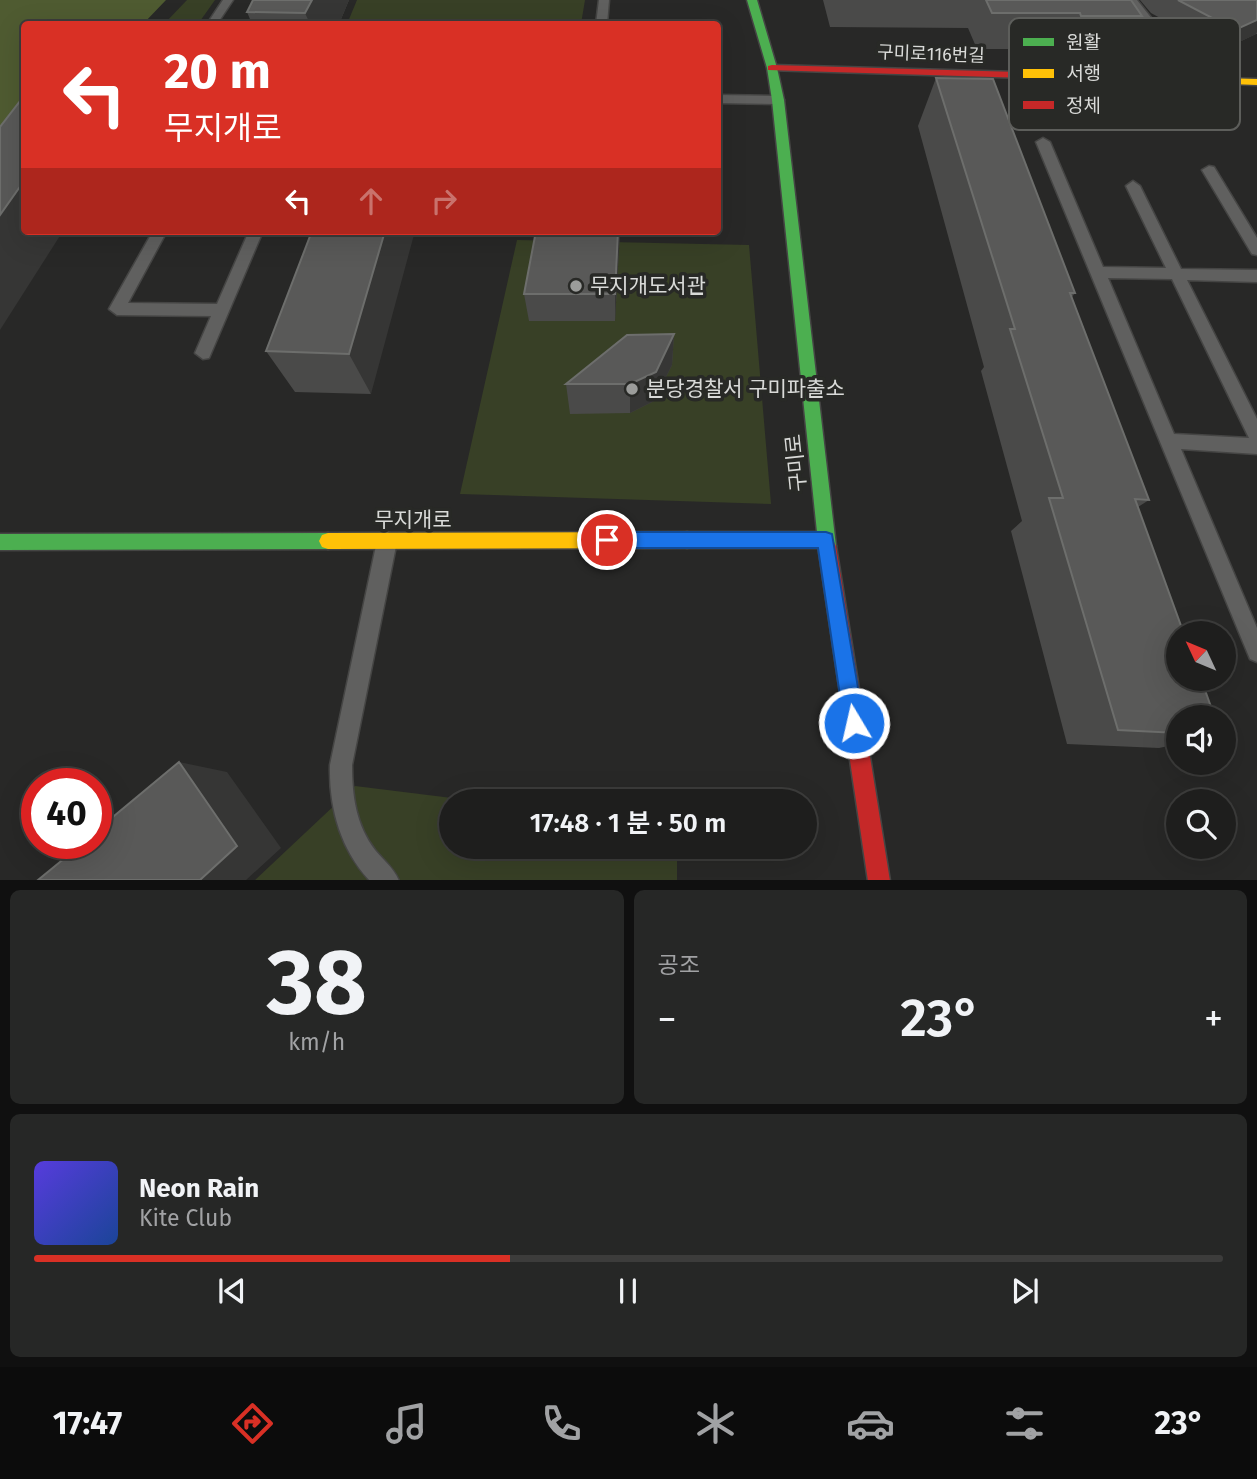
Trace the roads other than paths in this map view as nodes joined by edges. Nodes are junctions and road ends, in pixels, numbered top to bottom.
1 (228, 0) edge
2 (604, 0) edge
3 (752, 0) edge
4 (1126, 0) edge
5 (1140, 18) edge
6 (214, 21) edge
7 (602, 21) edge
8 (772, 68) junction
9 (1009, 76) edge
10 (721, 99) edge
11 (778, 100) junction
12 (1043, 142) dead end
13 (1209, 170) dead end
14 (1133, 186) dead end
15 (158, 235) edge
16 (254, 235) edge
17 (1257, 250) edge
18 (1097, 272) junction
19 (1177, 274) junction
20 (1257, 276) edge
21 (222, 310) junction
22 (203, 353) dead end
23 (1257, 437) edge
24 (1168, 441) junction
25 (1257, 446) edge
26 (826, 540) junction
27 (387, 541) junction
28 (0, 542) edge
29 (1257, 652) edge
30 (387, 880) edge
31 (879, 880) edge

1 - 6 lane
2 - 7 lane
3 - 8 street, 구미로
4 - 5 street
8 - 9 street, 구미로116번길
8 - 11 street, 구미로
10 - 11 lane
11 - 26 street, 구미로
12 - 18 lane
13 - 17 lane
14 - 19 lane
15 - 21 lane
16 - 21 lane
18 - 19 lane
18 - 24 lane
19 - 20 lane
19 - 23 lane
21 - 22 lane
24 - 25 lane
24 - 29 lane
26 - 27 street, 무지개로
26 - 31 street, 구미로
27 - 28 street, 무지개로
27 - 30 lane

